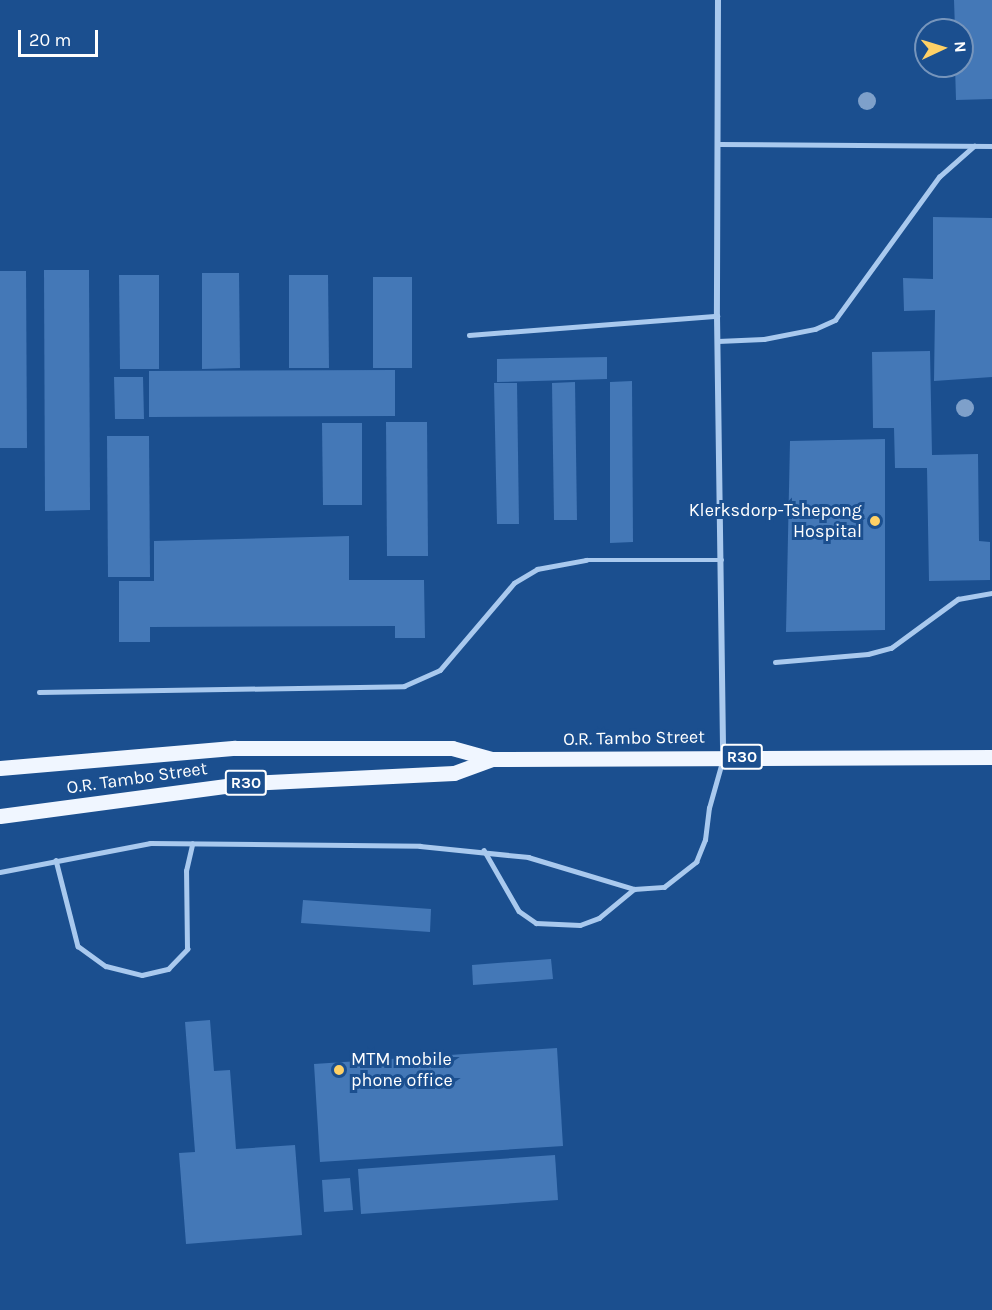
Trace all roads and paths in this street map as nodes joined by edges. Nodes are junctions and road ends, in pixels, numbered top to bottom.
1 (718, 0) edge
2 (718, 144) junction
3 (974, 146) junction
4 (992, 146) edge
5 (717, 316) junction
6 (469, 335) dead end
7 (718, 341) junction
8 (722, 560) junction
9 (992, 593) edge
10 (775, 662) dead end
11 (39, 692) dead end
12 (723, 757) junction
13 (992, 757) edge
14 (492, 759) junction
15 (0, 768) edge
16 (0, 816) edge
17 (192, 844) junction
18 (484, 850) junction
19 (56, 860) junction
20 (0, 872) edge
21 (634, 889) junction

1 - 2 street
2 - 3 lane
2 - 5 street
3 - 4 lane
3 - 7 lane
5 - 6 lane
5 - 7 street
7 - 8 street
8 - 11 lane
8 - 12 street
9 - 10 lane
12 - 13 main road, O.R. Tambo Street / R30
12 - 14 main road, O.R. Tambo Street / R30
12 - 21 lane
14 - 15 main road, O.R. Tambo Street / R30
14 - 16 main road, O.R. Tambo Street / R30
17 - 18 lane
17 - 19 lane
17 - 19 lane
18 - 21 lane
18 - 21 lane
19 - 20 lane

